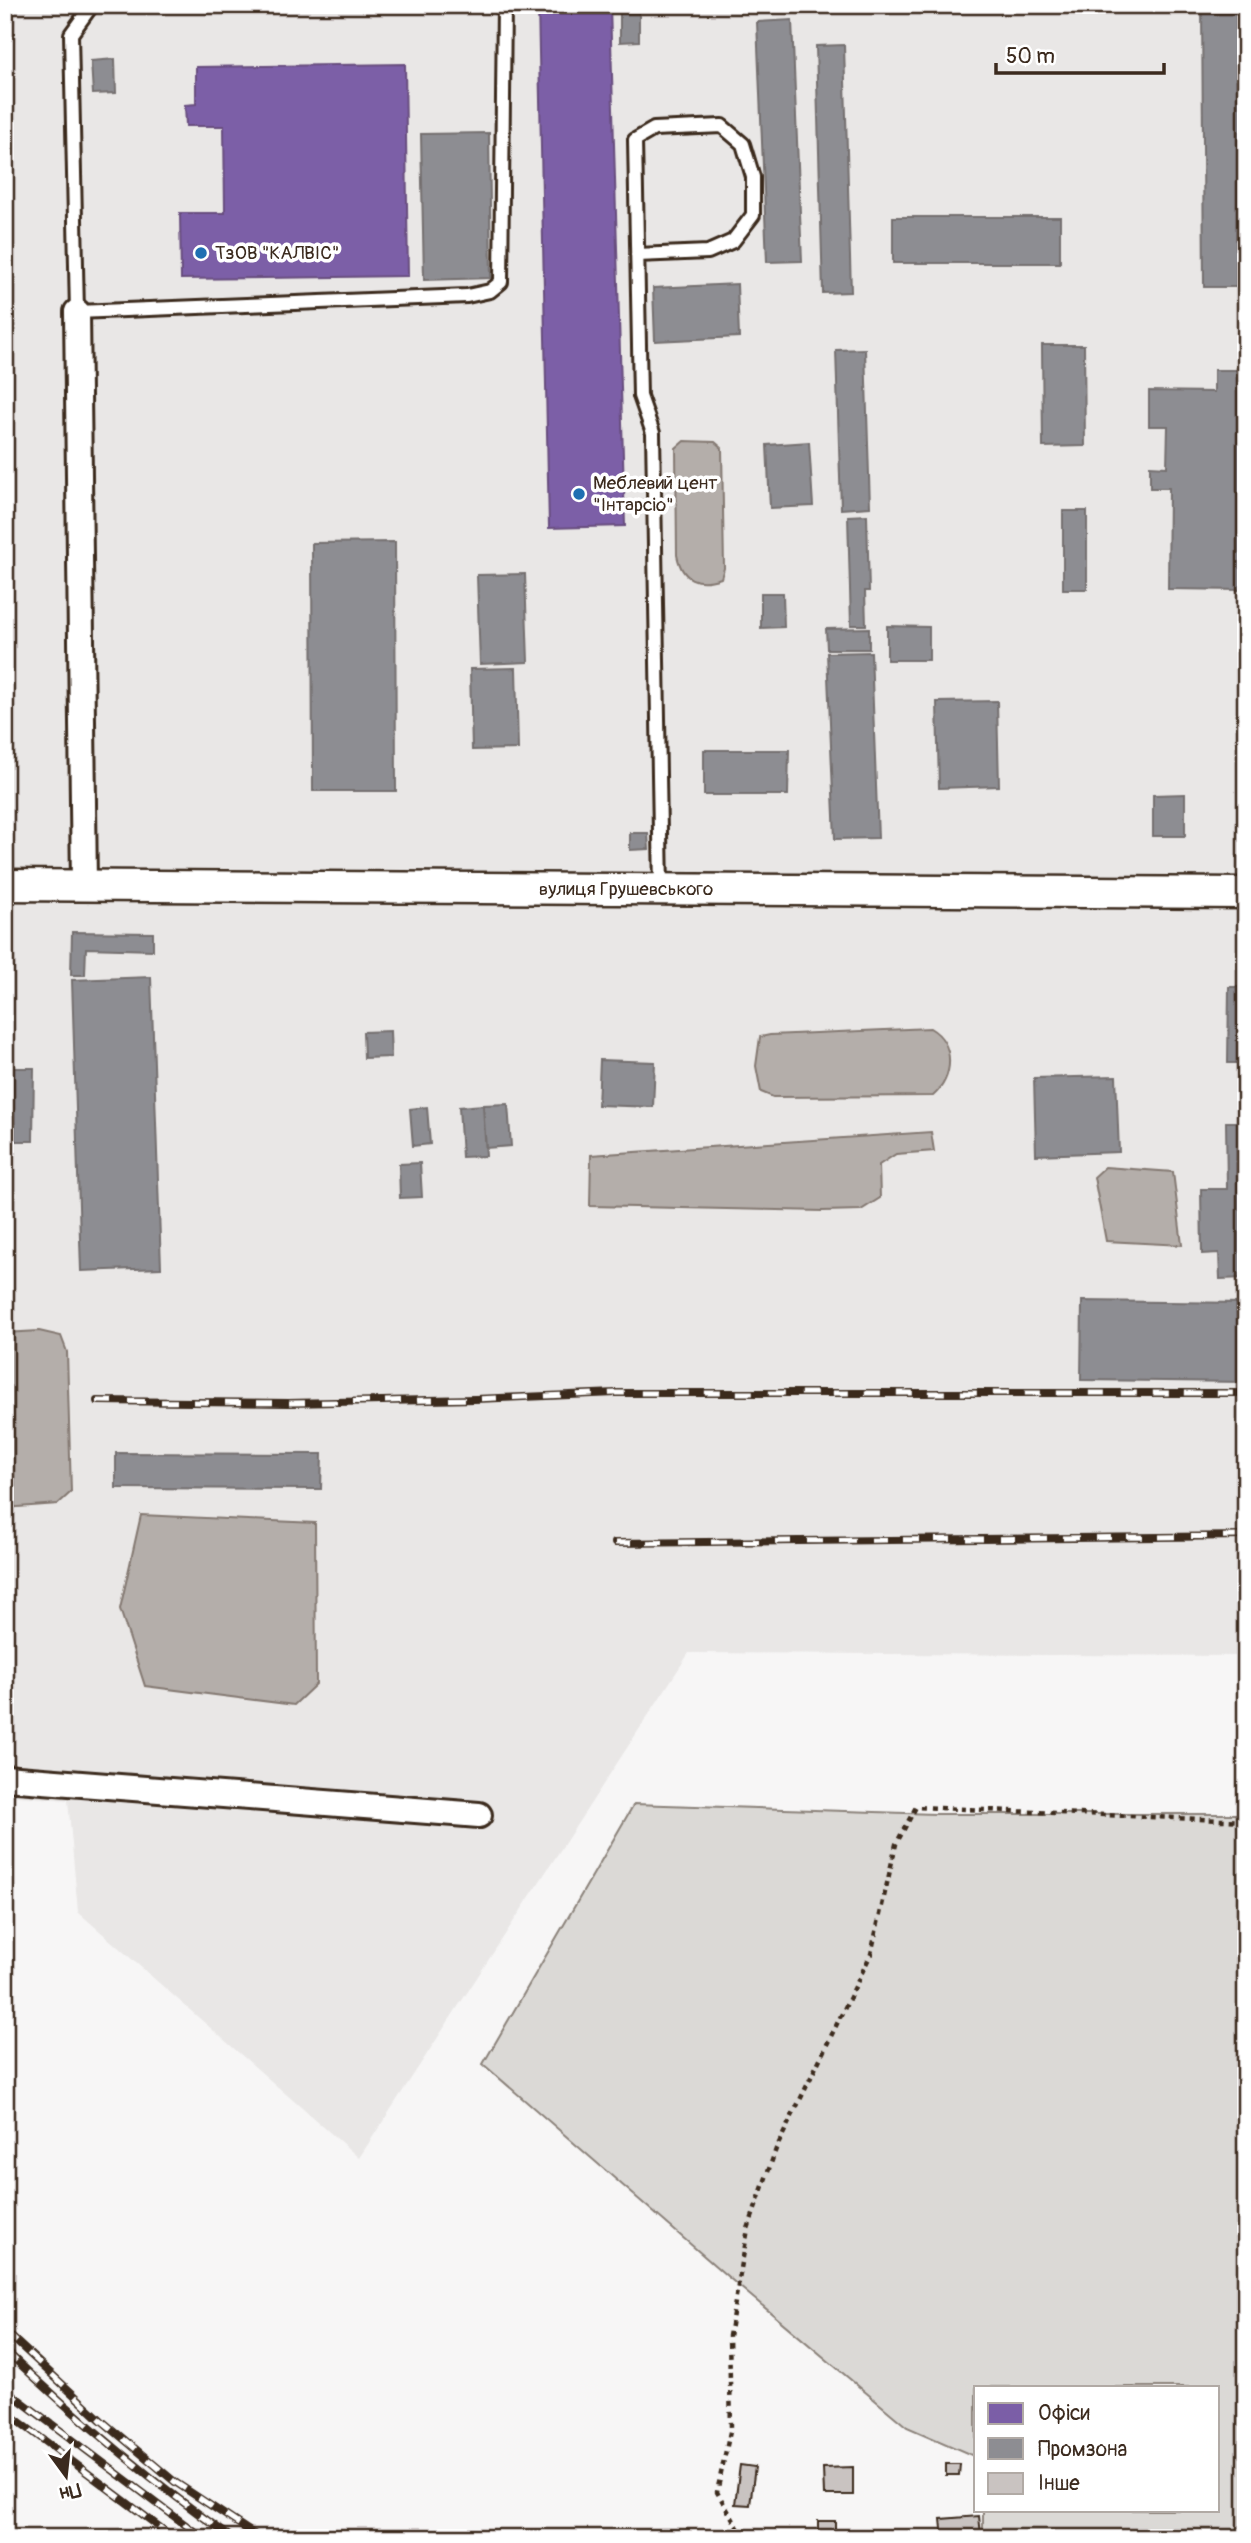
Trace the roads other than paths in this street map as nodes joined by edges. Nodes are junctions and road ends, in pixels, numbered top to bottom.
1 (92, 5) edge
2 (505, 5) edge
3 (637, 255) junction
4 (76, 312) junction
5 (5, 885) edge
6 (84, 885) junction
7 (661, 889) junction
8 (1246, 893) edge
9 (5, 1778) edge
10 (479, 1815) dead end

1 - 4 lane
2 - 4 lane
3 - 3 lane
3 - 7 lane
4 - 6 street
5 - 6 street, вулиця Грушевського
6 - 7 street, вулиця Грушевського
7 - 8 street, вулиця Грушевського
9 - 10 street

